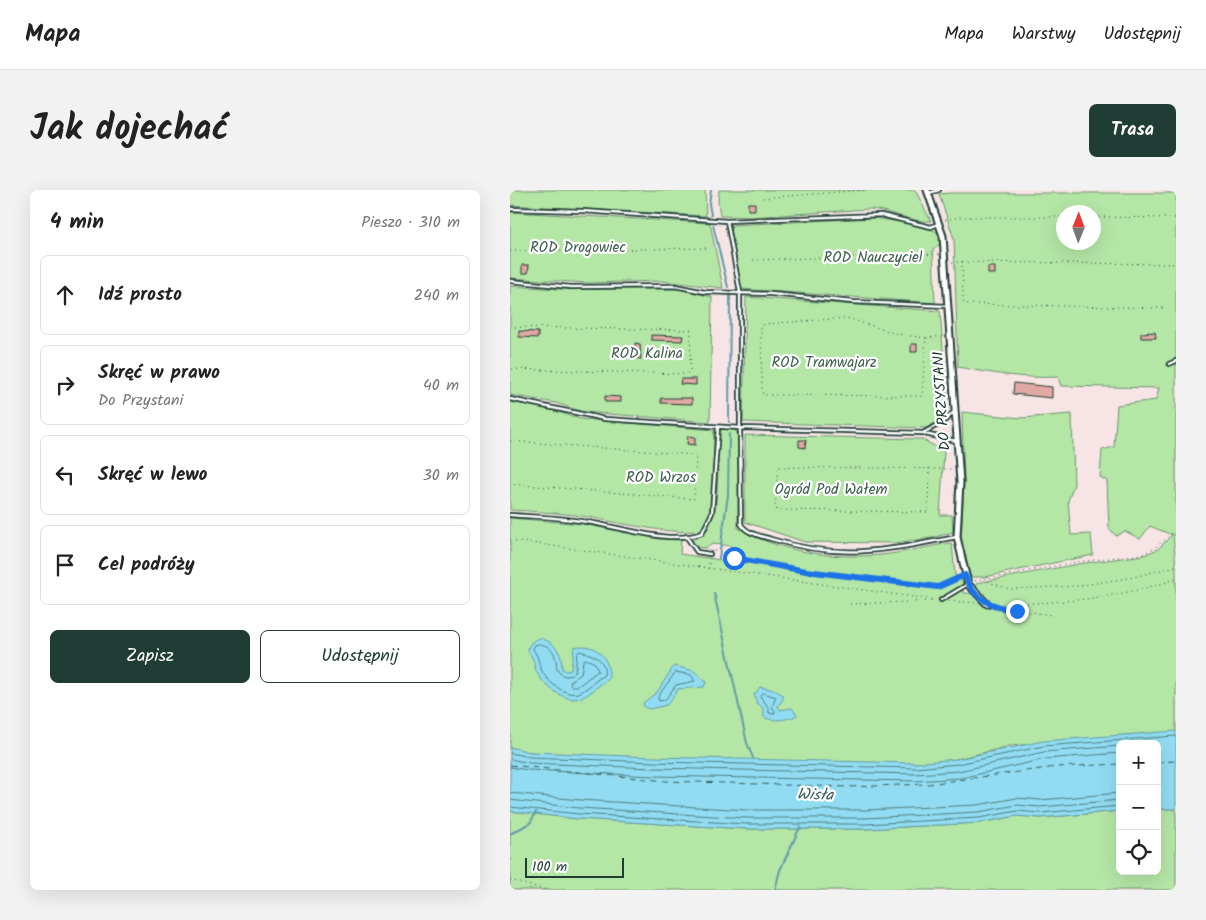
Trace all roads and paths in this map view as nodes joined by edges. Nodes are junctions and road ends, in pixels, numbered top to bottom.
1 (865, 190) edge
2 (939, 190) edge
3 (928, 192) edge
4 (763, 198) dead end
5 (510, 209) edge
6 (1056, 217) edge
7 (1101, 217) edge
8 (1176, 218) edge
9 (947, 219) dead end
10 (727, 221) junction
11 (940, 224) junction
12 (708, 248) dead end
13 (510, 251) edge
14 (933, 254) dead end
15 (753, 260) dead end
16 (962, 260) junction
17 (954, 261) dead end
18 (1176, 264) edge
19 (510, 281) edge
20 (740, 292) junction
21 (948, 306) junction
22 (1167, 308) dead end
23 (510, 327) edge
24 (942, 336) dead end
25 (926, 338) junction
26 (1176, 362) edge
27 (1169, 364) dead end
28 (510, 370) edge
29 (510, 399) edge
30 (956, 411) junction
31 (718, 427) junction
32 (740, 428) junction
33 (923, 433) junction
34 (510, 441) edge
35 (958, 441) junction
36 (929, 468) junction
37 (959, 469) junction
38 (510, 484) edge
39 (510, 515) edge
40 (1176, 530) edge
41 (686, 536) junction
42 (957, 537) junction
43 (510, 540) edge
44 (715, 550) dead end
45 (710, 554) dead end
46 (710, 558) dead end
47 (1176, 566) edge
48 (708, 570) junction
49 (965, 575) junction
50 (1176, 579) edge
51 (982, 580) junction
52 (968, 584) junction
53 (941, 600) junction
54 (850, 604) dead end
55 (987, 604) junction
56 (1052, 615) dead end
57 (510, 880) edge
58 (547, 890) edge

1 - 4 path
2 - 3 lane
3 - 11 street, DO PRZYSTANI
5 - 10 lane
6 - 9 path
7 - 8 path
10 - 11 lane
10 - 20 lane
11 - 21 street, DO PRZYSTANI
12 - 13 path
14 - 15 path
16 - 17 path
16 - 18 path
16 - 22 path
19 - 20 lane
20 - 21 lane
20 - 32 lane
21 - 30 street, DO PRZYSTANI
23 - 28 path
24 - 25 path
25 - 25 path
26 - 27 lane
29 - 31 lane
30 - 33 lane
30 - 35 street, DO PRZYSTANI
31 - 32 lane
31 - 41 lane
32 - 33 lane
32 - 42 lane
33 - 35 lane
34 - 38 path
35 - 37 street, DO PRZYSTANI
36 - 36 path
36 - 37 path
37 - 42 street, DO PRZYSTANI
39 - 41 lane
40 - 51 path
41 - 45 lane
42 - 49 street, DO PRZYSTANI
43 - 48 path
44 - 49 path
46 - 48 path
47 - 51 path
48 - 53 path
49 - 52 street, DO PRZYSTANI
50 - 55 path
51 - 52 path
52 - 53 lane
52 - 55 street, DO PRZYSTANI
53 - 54 path
53 - 55 path
55 - 56 path
57 - 58 path

